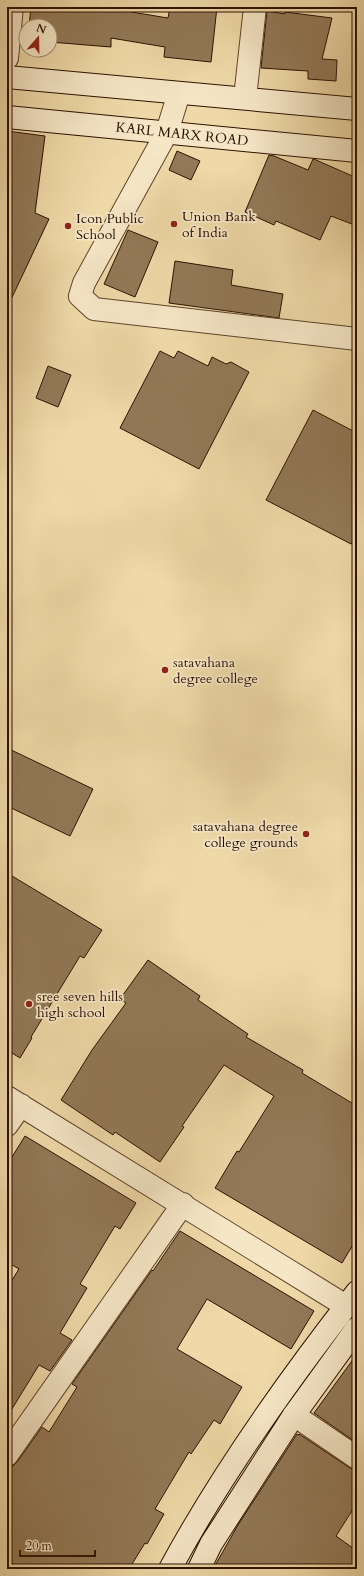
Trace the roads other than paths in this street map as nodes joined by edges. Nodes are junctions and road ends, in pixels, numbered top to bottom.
1 (12, 7) edge
2 (255, 7) edge
3 (7, 58) edge
4 (7, 77) edge
5 (180, 93) junction
6 (245, 98) junction
7 (357, 109) edge
8 (7, 117) edge
9 (167, 132) junction
10 (357, 151) edge
11 (357, 339) edge
12 (14, 1101) edge
13 (7, 1125) edge
14 (183, 1204) junction
15 (352, 1299) edge
16 (357, 1328) edge
17 (294, 1415) junction
18 (7, 1455) edge
19 (357, 1458) edge
20 (170, 1569) edge
21 (199, 1569) edge

1 - 3 street
2 - 6 street
4 - 5 street
5 - 6 street
5 - 9 street
6 - 7 street
8 - 9 street, KARL MARX ROAD
9 - 10 street, KARL MARX ROAD
9 - 11 street
12 - 13 street
12 - 14 street
14 - 15 street
14 - 18 street
15 - 20 street
16 - 17 street
17 - 19 street
17 - 21 street

